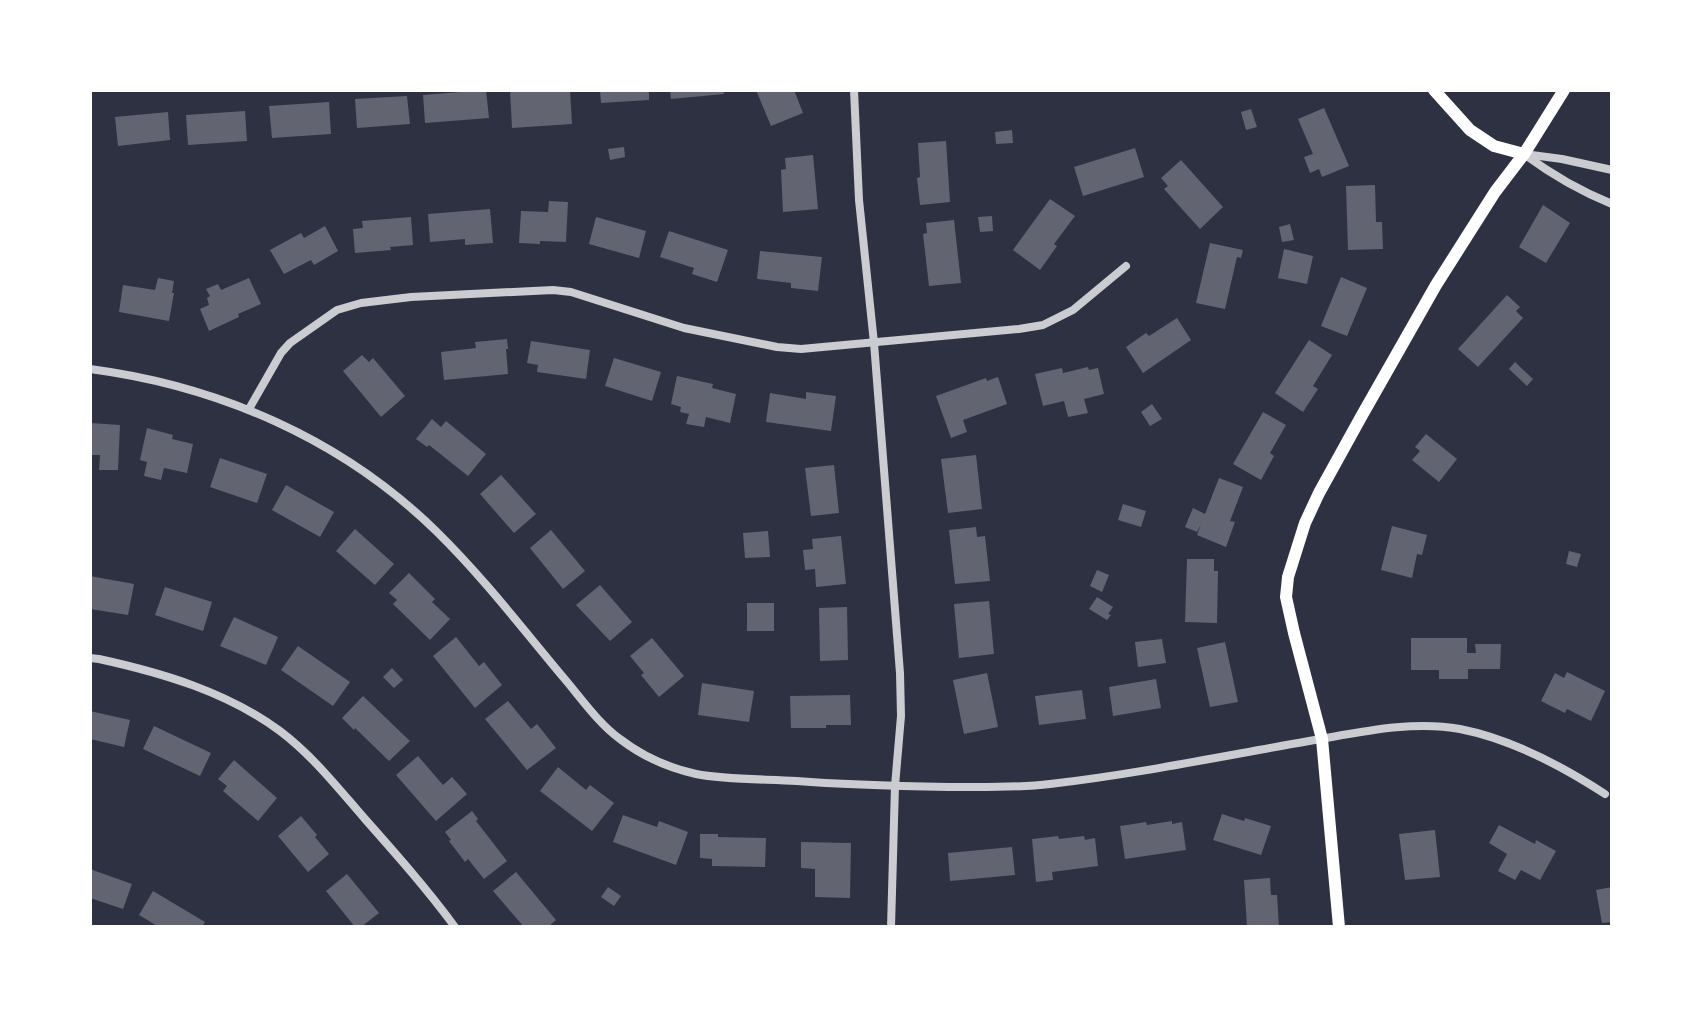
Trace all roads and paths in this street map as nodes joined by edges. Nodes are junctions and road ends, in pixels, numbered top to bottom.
1 (854, 90) edge
2 (1434, 90) edge
3 (1564, 90) edge
4 (1524, 154) junction
5 (1612, 170) edge
6 (1612, 204) edge
7 (1126, 266) dead end
8 (874, 343) junction
9 (90, 369) edge
10 (249, 409) junction
11 (90, 658) edge
12 (1322, 739) junction
13 (895, 786) junction
14 (1605, 794) dead end
15 (455, 927) edge
16 (891, 927) edge
17 (1339, 927) edge

1 - 8 street
2 - 4 main road
3 - 4 main road
4 - 5 street
4 - 6 street
4 - 12 main road
7 - 8 street
8 - 10 street
8 - 13 street
9 - 10 street
10 - 13 street
11 - 15 street
12 - 13 street
12 - 14 street
12 - 17 main road
13 - 16 street

